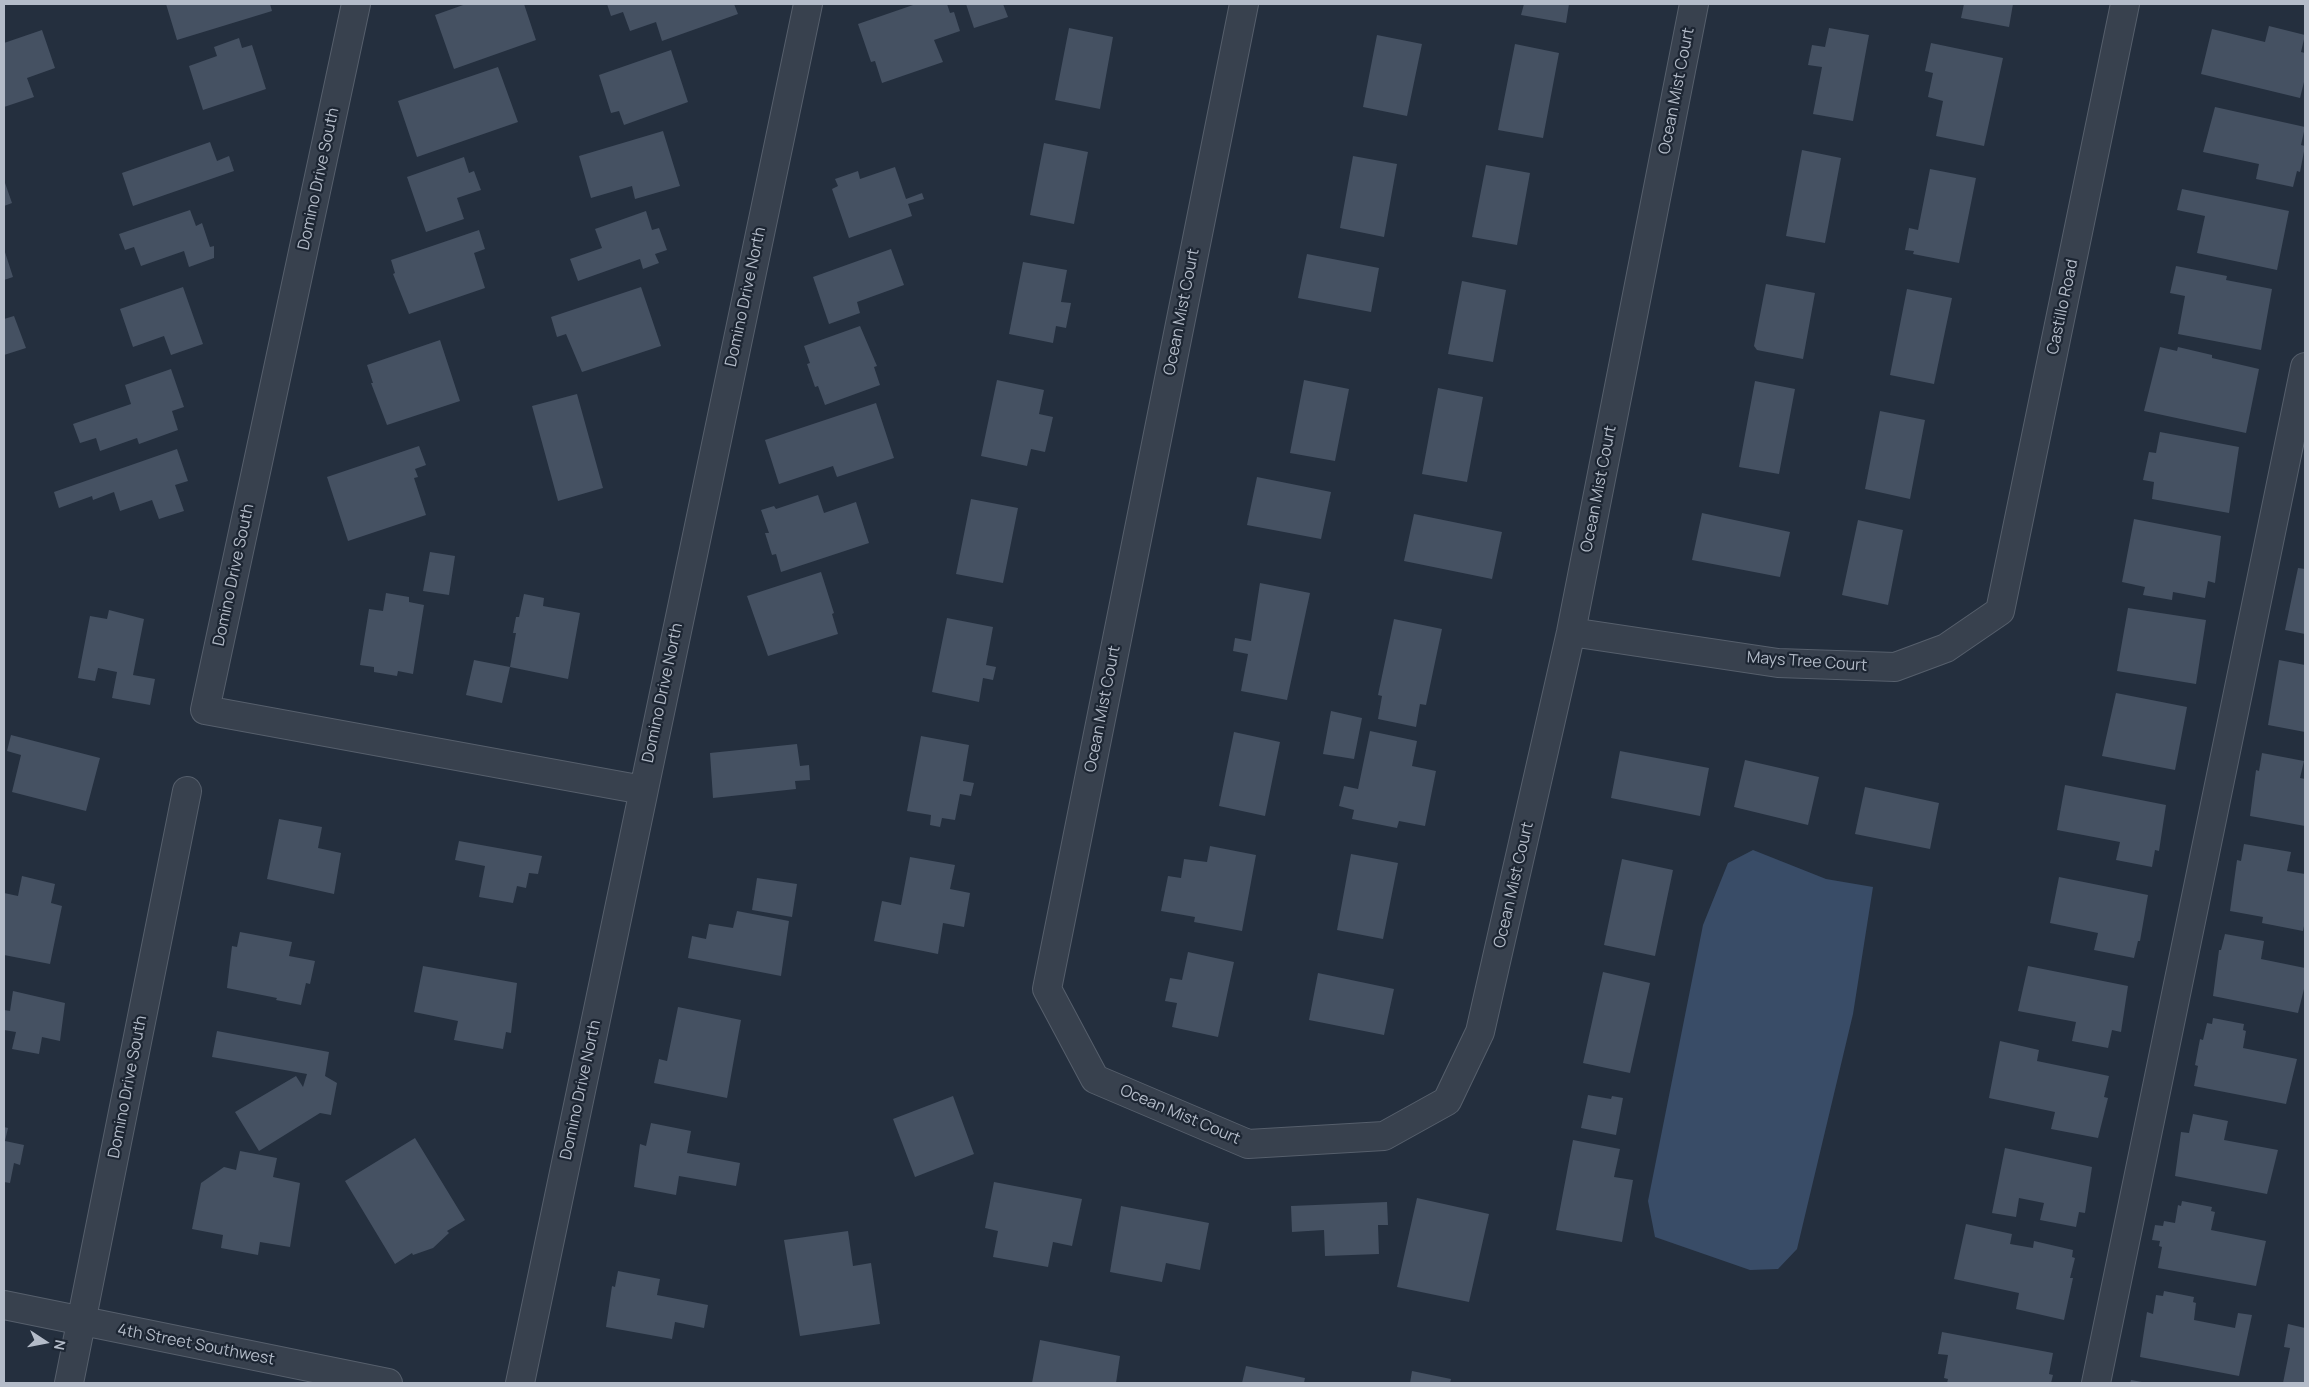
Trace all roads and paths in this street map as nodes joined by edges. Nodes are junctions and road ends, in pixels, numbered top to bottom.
1 (356, 4) edge
2 (808, 4) edge
3 (1244, 4) edge
4 (1694, 4) edge
5 (2125, 4) edge
6 (2305, 367) edge
7 (2000, 611) joint
8 (1572, 632) junction
9 (643, 790) junction
10 (186, 791) dead end
11 (4, 1306) edge
12 (82, 1323) junction
13 (69, 1383) edge
14 (388, 1383) edge
15 (520, 1383) edge
16 (2096, 1383) edge

1 - 9 street, Domino Drive South
2 - 9 street, Domino Drive North
3 - 8 street, Ocean Mist Court
4 - 8 street, Ocean Mist Court
5 - 7 street, Castillo Road
6 - 16 street
7 - 8 street, Mays Tree Court
9 - 15 street, Domino Drive North
10 - 12 street, Domino Drive South
11 - 12 street, 4th Street Southwest
12 - 13 street, Domino Drive South
12 - 14 street, 4th Street Southwest

